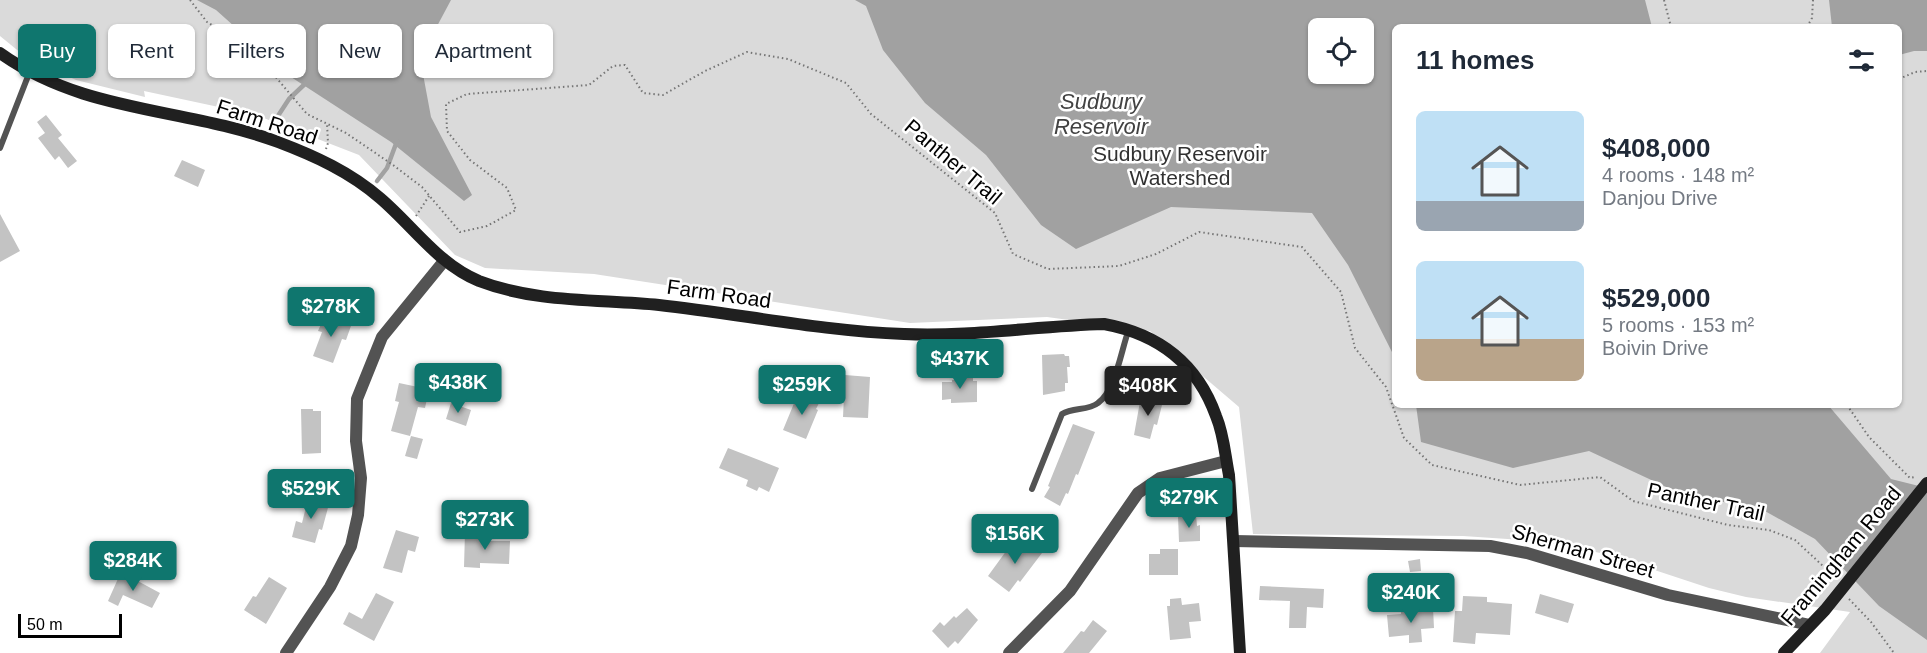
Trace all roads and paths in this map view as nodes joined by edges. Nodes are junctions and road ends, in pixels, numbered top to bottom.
1 (190, 0) edge
2 (1664, 0) edge
3 (1813, 0) edge
4 (1670, 24) edge
5 (1809, 24) edge
6 (0, 53) edge
7 (18, 64) edge
8 (1927, 71) edge
9 (27, 78) edge
10 (46, 78) edge
11 (1902, 78) edge
12 (327, 123) junction
13 (0, 148) edge
14 (323, 160) junction
15 (429, 196) junction
16 (409, 226) junction
17 (444, 261) junction
18 (1129, 328) junction
19 (1392, 404) edge
20 (1393, 408) edge
21 (1849, 408) edge
22 (1226, 461) junction
23 (1924, 479) edge
24 (1032, 489) dead end
25 (1234, 541) junction
26 (1843, 588) junction
27 (1810, 625) junction
28 (286, 653) edge
29 (1009, 653) edge
30 (1240, 653) edge
31 (1784, 653) edge
32 (1894, 653) edge

1 - 12 path
2 - 4 path
3 - 5 path
6 - 7 street, Farm Road
8 - 11 path
9 - 13 lane
10 - 14 street, Farm Road
12 - 14 path
12 - 15 path, Panther Trail
14 - 16 street, Farm Road
15 - 16 path
15 - 19 path, Panther Trail
16 - 17 street, Farm Road
17 - 18 street, Farm Road
17 - 28 street
18 - 22 street, Farm Road
18 - 24 lane
20 - 26 path, Panther Trail
21 - 23 path
22 - 25 street, Farm Road
22 - 29 street
23 - 26 street, Framingham Road
25 - 27 street, Sherman Street
25 - 30 street, Farm Road
26 - 27 street, Framingham Road
26 - 32 path
27 - 31 street, Framingham Road

